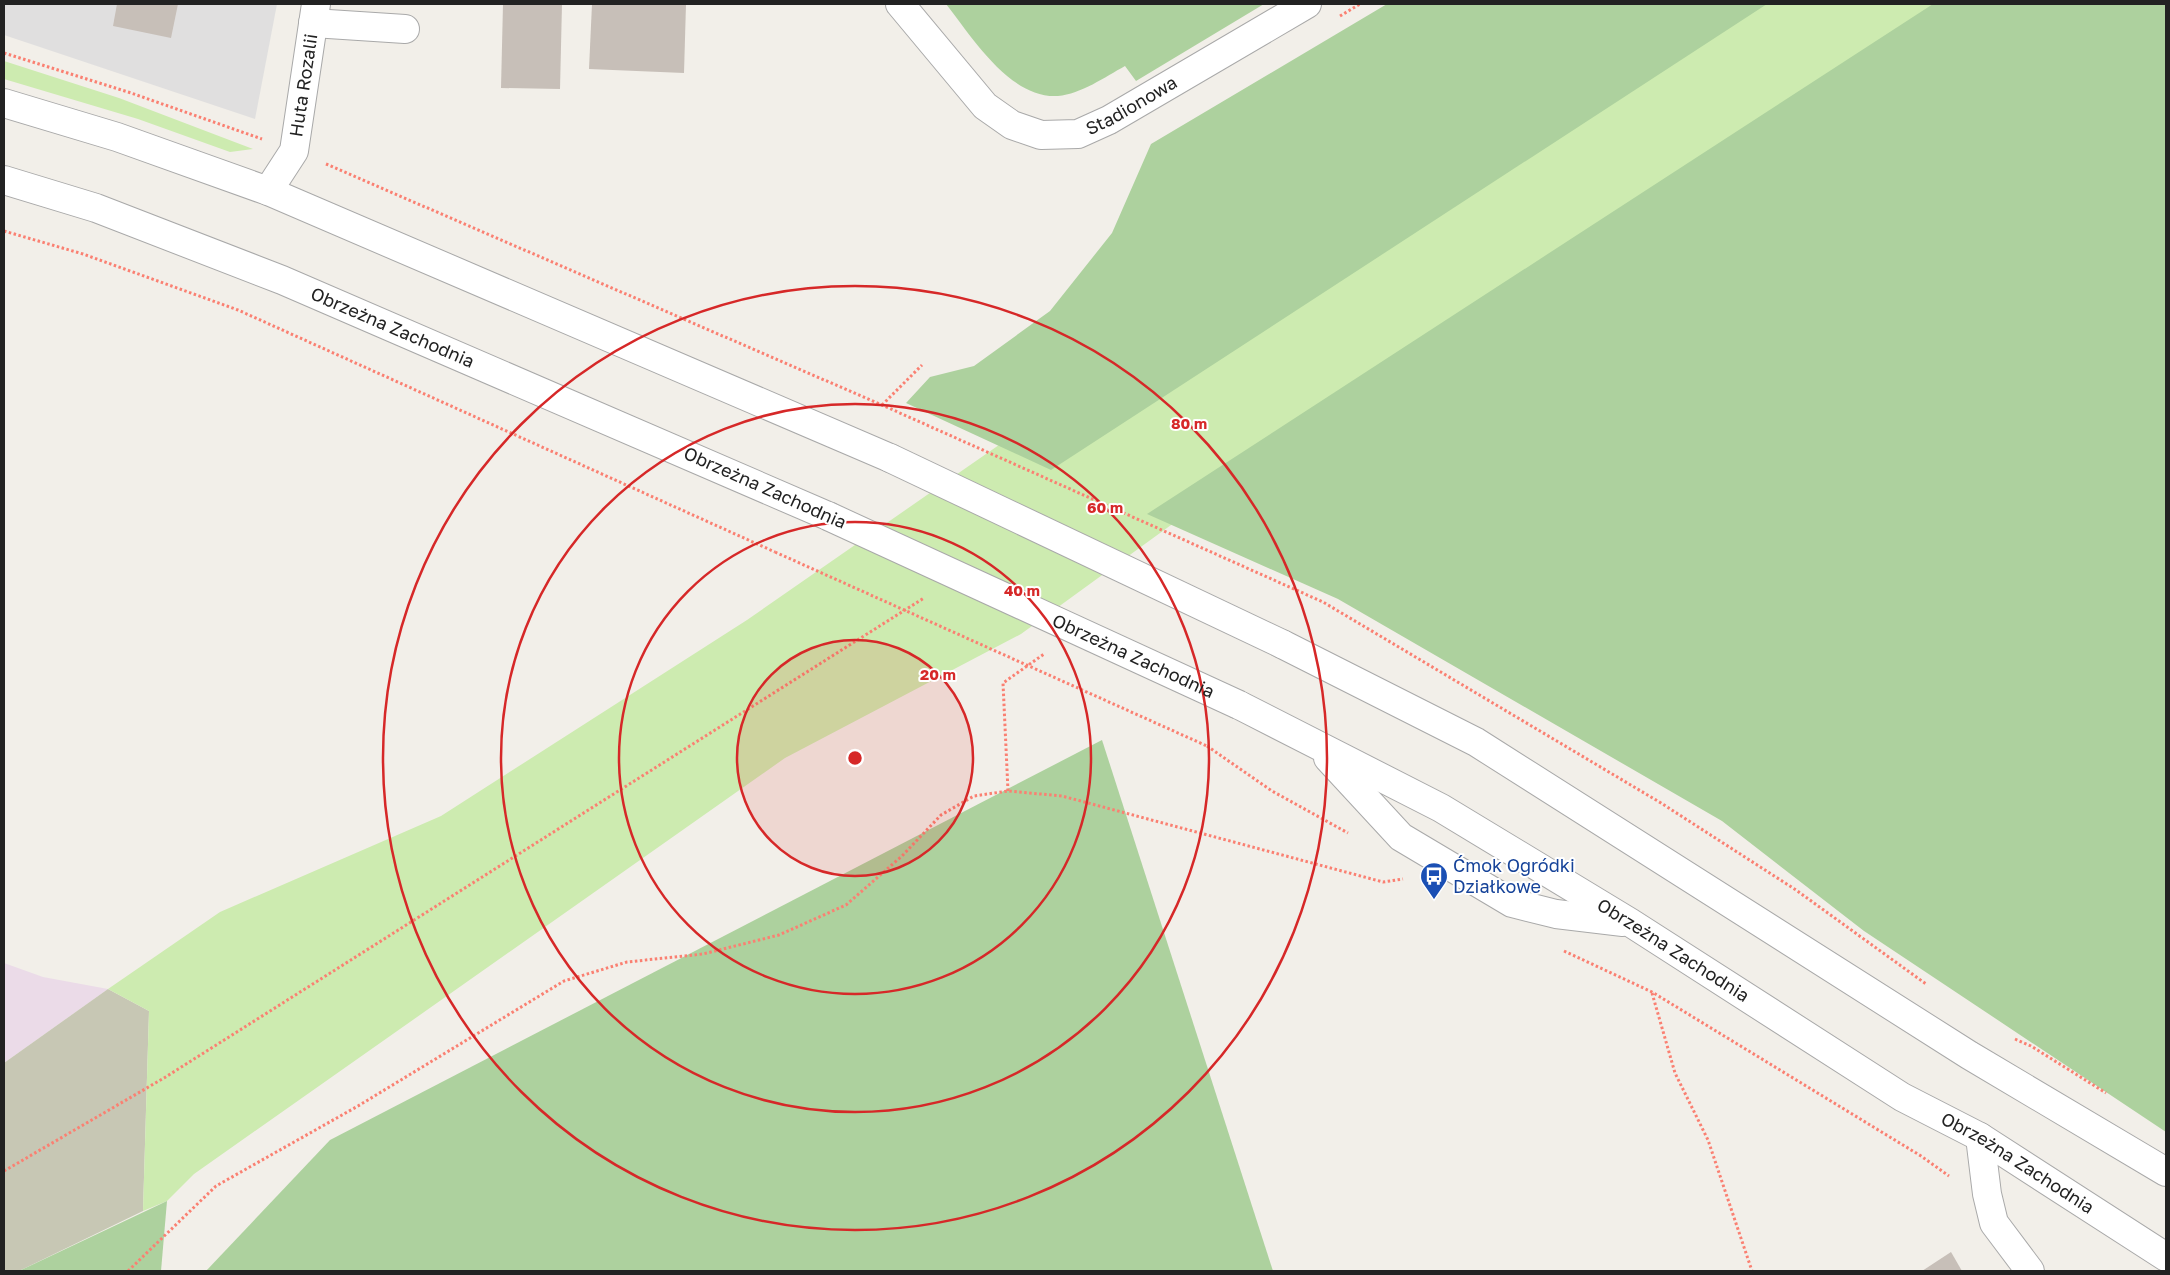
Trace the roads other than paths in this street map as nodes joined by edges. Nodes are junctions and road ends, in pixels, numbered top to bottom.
1 (900, 4) edge
2 (1307, 4) edge
3 (314, 14) edge
4 (406, 29) dead end
5 (4, 103) edge
6 (4, 180) edge
7 (268, 191) junction
8 (1316, 746) junction
9 (1631, 923) junction
10 (1980, 1137) junction
11 (2166, 1172) edge
12 (2166, 1257) edge
13 (2030, 1271) edge

1 - 2 street, Stadionowa
3 - 4 street
3 - 7 street, Huta Rozalii
5 - 7 street
6 - 8 street, Obrzeżna Zachodnia, bridge
7 - 11 street, bridge
8 - 9 street, Obrzeżna Zachodnia
8 - 9 street
9 - 10 street, Obrzeżna Zachodnia
10 - 12 street, Obrzeżna Zachodnia
10 - 13 street

